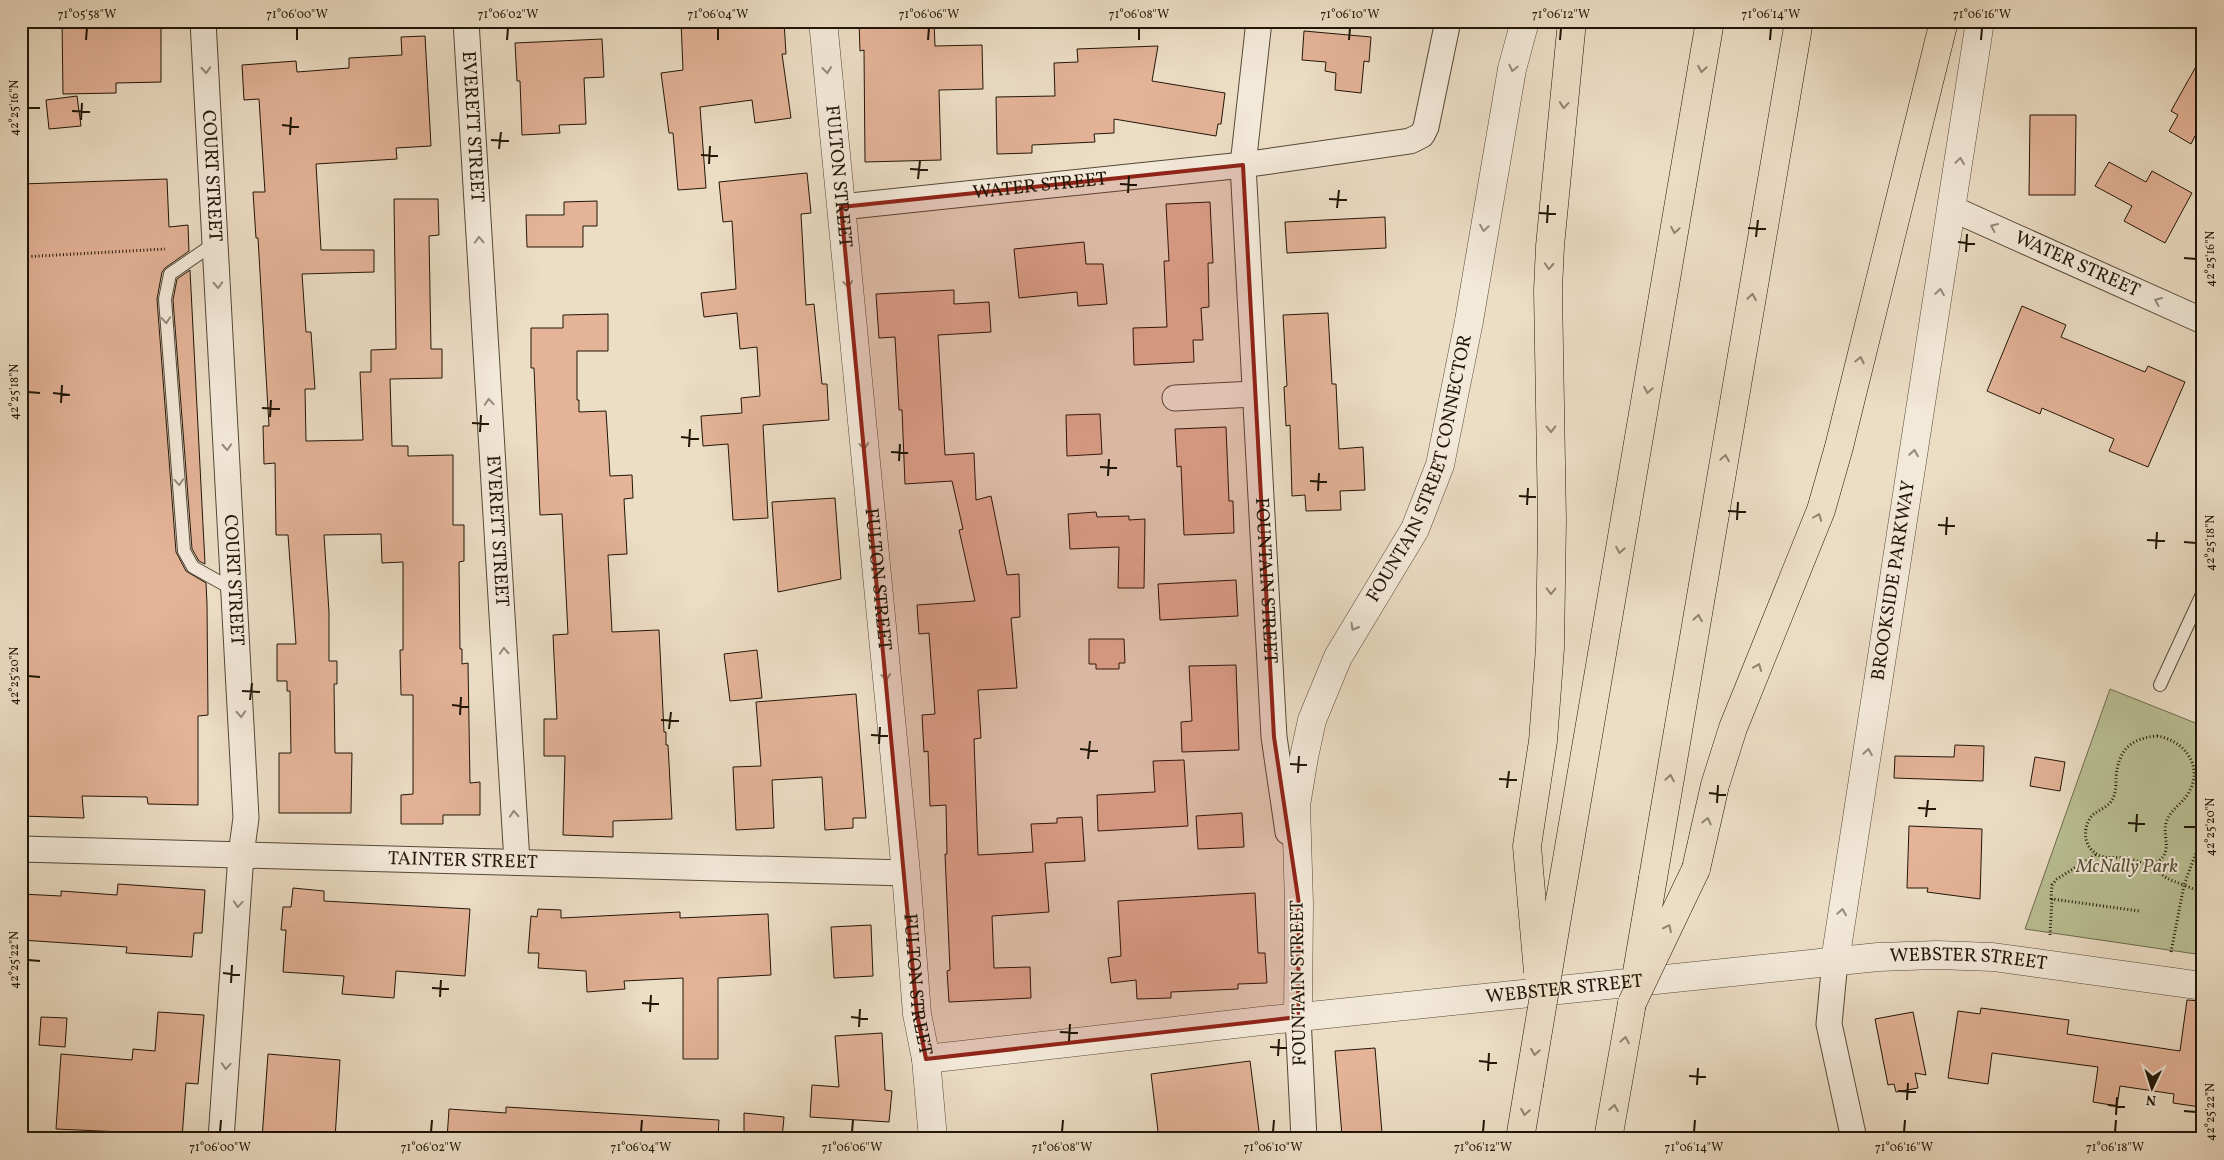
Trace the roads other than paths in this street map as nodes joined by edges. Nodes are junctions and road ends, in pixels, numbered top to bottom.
1 (203, 21) edge
2 (466, 21) edge
3 (823, 21) edge
4 (1259, 21) edge
5 (1448, 21) edge
6 (1525, 21) edge
7 (1572, 21) edge
8 (1710, 21) edge
9 (1799, 21) edge
10 (1944, 21) edge
11 (1980, 21) edge
12 (1243, 165) junction
13 (841, 207) junction
14 (1953, 209) junction
15 (215, 243) junction
16 (2203, 321) edge
17 (1254, 394) junction
18 (1175, 398) dead end
19 (234, 590) junction
20 (2203, 592) edge
21 (2160, 685) dead end
22 (21, 849) edge
23 (241, 855) junction
24 (517, 862) junction
25 (906, 873) junction
26 (1299, 904) junction
27 (1835, 961) junction
28 (2203, 986) edge
29 (1632, 1003) junction
30 (1541, 1013) junction
31 (1298, 1017) junction
32 (926, 1059) junction
33 (221, 1139) edge
34 (933, 1139) edge
35 (1304, 1139) edge
36 (1520, 1139) edge
37 (1608, 1139) edge
38 (1854, 1139) edge

1 -> 15 street, COURT STREET
24 -> 2 street, EVERETT STREET
3 -> 13 street, FULTON STREET
4 - 12 street, FOUNTAIN STREET
5 - 12 street, WATER STREET
6 -> 26 street, FOUNTAIN STREET CONNECTOR
7 -> 30 highway, bridge
8 -> 30 highway, bridge
29 -> 9 highway, bridge
29 -> 10 highway, bridge
14 -> 11 street, BROOKSIDE PARKWAY
12 - 13 street, WATER STREET
12 - 17 street, FOUNTAIN STREET
13 -> 25 street, FULTON STREET
16 -> 14 street, WATER STREET
27 -> 14 street, BROOKSIDE PARKWAY
15 -> 19 street, COURT STREET
15 -> 19 lane
17 - 18 street
17 - 26 street, FOUNTAIN STREET
19 -> 23 street, COURT STREET
20 - 21 lane
22 - 23 street, TAINTER STREET
23 - 24 street, TAINTER STREET
23 -> 33 street, COURT STREET
24 - 25 street, TAINTER STREET
25 - 32 street, FULTON STREET
26 - 31 street, FOUNTAIN STREET
27 - 28 street, WEBSTER STREET
27 - 31 street, WEBSTER STREET
27 - 38 street, BROOKSIDE PARKWAY
37 -> 29 highway
30 -> 36 highway, bridge
31 - 32 street, WEBSTER STREET
31 - 35 street, FOUNTAIN STREET
32 - 34 street, FULTON STREET

